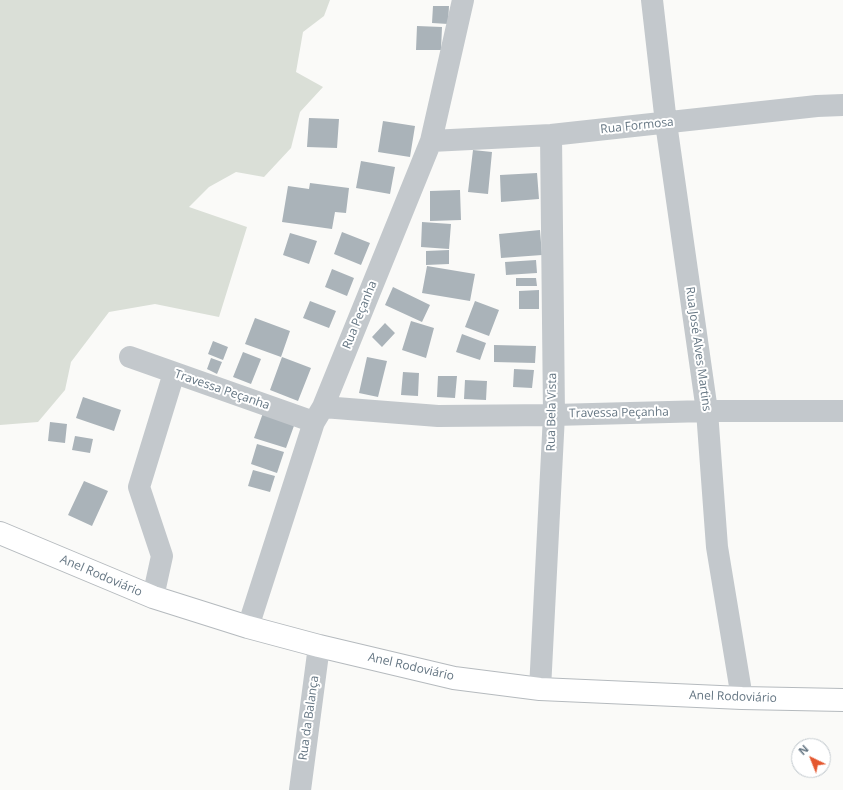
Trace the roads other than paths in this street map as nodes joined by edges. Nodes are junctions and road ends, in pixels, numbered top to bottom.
1 (463, 0) edge
2 (652, 0) edge
3 (843, 105) edge
4 (666, 123) junction
5 (551, 135) junction
6 (431, 140) junction
7 (130, 358) dead end
8 (174, 373) junction
9 (707, 411) junction
10 (843, 411) edge
11 (318, 415) junction
12 (554, 415) junction
13 (0, 533) edge
14 (153, 597) junction
15 (248, 627) junction
16 (319, 646) junction
17 (540, 689) junction
18 (742, 698) junction
19 (843, 700) edge
20 (300, 790) edge

1 - 6 street, Rua Peçanha
2 - 4 street, Rua José Alves Martins
3 - 4 street, Rua Formosa
4 - 5 street, Rua Formosa
4 - 9 street, Rua José Alves Martins
5 - 6 street, Rua Formosa
5 - 12 street, Rua Bela Vista
6 - 11 street, Rua Peçanha
7 - 8 street, Travessa Peçanha
8 - 11 street, Travessa Peçanha
8 - 14 street
9 - 10 street, Travessa Peçanha
9 - 12 street, Travessa Peçanha
9 - 18 street, Rua José Alves Martins
11 - 12 street, Travessa Peçanha
11 - 15 street, Rua Peçanha
12 - 17 street, Rua Bela Vista
13 - 14 main road, Anel Rodoviário
14 - 15 main road, Anel Rodoviário
15 - 16 main road, Anel Rodoviário
16 - 17 main road, Anel Rodoviário
16 - 20 street, Rua da Balança
17 - 18 main road, Anel Rodoviário
18 - 19 main road, Anel Rodoviário

